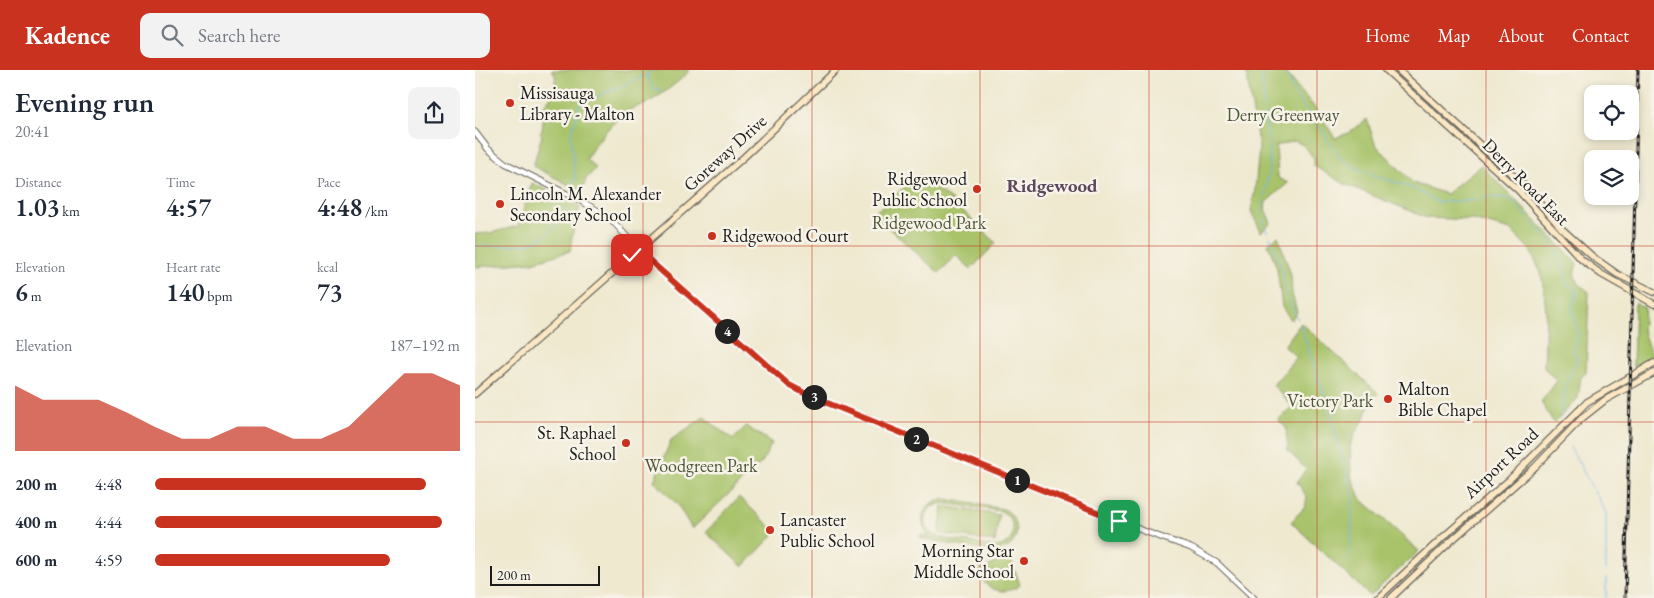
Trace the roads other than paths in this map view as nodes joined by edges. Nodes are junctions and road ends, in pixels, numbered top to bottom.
1 (835, 70) edge
2 (1386, 70) edge
3 (1398, 70) edge
4 (475, 132) edge
5 (638, 250) junction
6 (1654, 292) edge
7 (1654, 304) edge
8 (1654, 363) edge
9 (1654, 373) edge
10 (475, 394) edge
11 (1254, 598) edge
12 (1380, 598) edge
13 (1391, 598) edge

1 - 5 main road, Goreway Drive
2 - 7 main road, Derry Road East
3 - 6 main road, Derry Road East
4 - 5 street
5 - 10 main road, Goreway Drive
5 - 11 street
8 - 12 main road, Airport Road
9 - 13 main road, Airport Road

